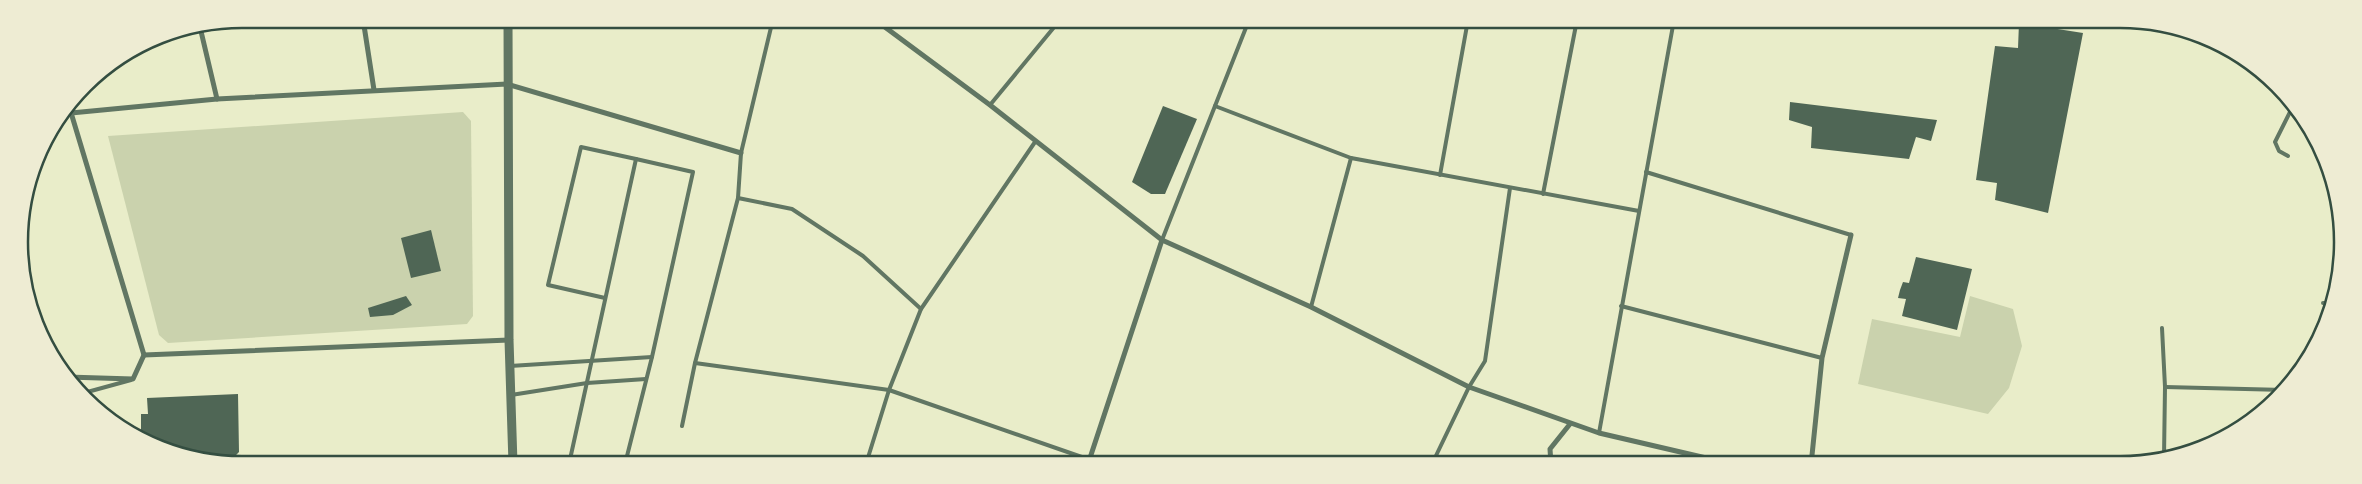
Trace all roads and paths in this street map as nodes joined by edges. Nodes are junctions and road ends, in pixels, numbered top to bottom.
1 (364, 28) edge
2 (508, 28) edge
3 (771, 28) edge
4 (886, 28) edge
5 (1053, 28) edge
6 (1246, 28) edge
7 (1467, 28) edge
8 (1576, 28) edge
9 (1673, 28) edge
10 (201, 32) edge
11 (507, 84) junction
12 (374, 90) junction
13 (216, 99) junction
14 (990, 105) junction
15 (1215, 106) junction
16 (2290, 111) edge
17 (71, 113) joint
18 (1035, 142) junction
19 (741, 153) junction
20 (2288, 156) dead end
21 (1350, 158) junction
22 (636, 159) junction
23 (1646, 172) junction
24 (1440, 175) junction
25 (1510, 188) junction
26 (1543, 194) junction
27 (738, 198) junction
28 (1639, 211) junction
29 (1851, 235) joint
30 (1162, 240) junction
31 (606, 298) junction
32 (1621, 306) junction
33 (1311, 307) junction
34 (922, 309) junction
35 (2162, 328) dead end
36 (509, 340) junction
37 (144, 356) junction
38 (652, 357) junction
39 (1822, 358) junction
40 (592, 359) junction
41 (695, 364) junction
42 (510, 366) junction
43 (76, 377) edge
44 (133, 379) junction
45 (646, 379) junction
46 (587, 383) junction
47 (1469, 386) junction
48 (2165, 387) junction
49 (889, 390) junction
50 (2275, 390) edge
51 (88, 392) edge
52 (511, 395) junction
53 (1570, 424) junction
54 (682, 426) dead end
55 (1599, 433) junction
56 (2164, 452) edge
57 (513, 456) edge
58 (571, 456) edge
59 (627, 456) edge
60 (868, 456) edge
61 (1074, 456) edge
62 (1090, 456) edge
63 (1436, 456) edge
64 (1550, 456) edge
65 (1698, 456) edge
66 (1812, 456) edge

1 - 12 street
2 - 11 street
3 - 19 lane
4 - 14 street
5 - 14 lane
6 - 15 lane
7 - 24 lane
8 - 26 lane
9 - 23 lane
10 - 13 street
11 - 12 street
11 - 19 street
11 - 36 street
12 - 13 street
13 - 17 street
14 - 18 street
15 - 21 lane
15 - 30 lane
16 - 20 lane
17 - 37 street
18 - 30 street
18 - 34 lane
19 - 27 lane
21 - 24 lane
21 - 33 lane
22 - 31 lane
22 - 31 lane
22 - 38 lane
23 - 28 lane
23 - 29 lane
24 - 25 lane
25 - 26 lane
25 - 47 lane
26 - 28 lane
27 - 34 lane
27 - 41 lane
28 - 32 lane
29 - 39 street
30 - 33 street
30 - 62 street
31 - 40 lane
32 - 39 lane
32 - 55 lane
33 - 47 street
34 - 49 lane
35 - 48 lane
36 - 37 street
36 - 42 street
37 - 44 street
38 - 40 lane
38 - 45 lane
39 - 66 street
40 - 42 lane
40 - 46 lane
41 - 49 lane
41 - 54 lane
42 - 52 street
43 - 44 street
44 - 51 lane
45 - 46 lane
45 - 59 lane
46 - 52 lane
46 - 58 lane
47 - 53 street
47 - 63 lane
48 - 50 lane
48 - 56 lane
49 - 60 lane
49 - 61 lane
52 - 57 street
53 - 55 street
53 - 64 street
55 - 65 street

